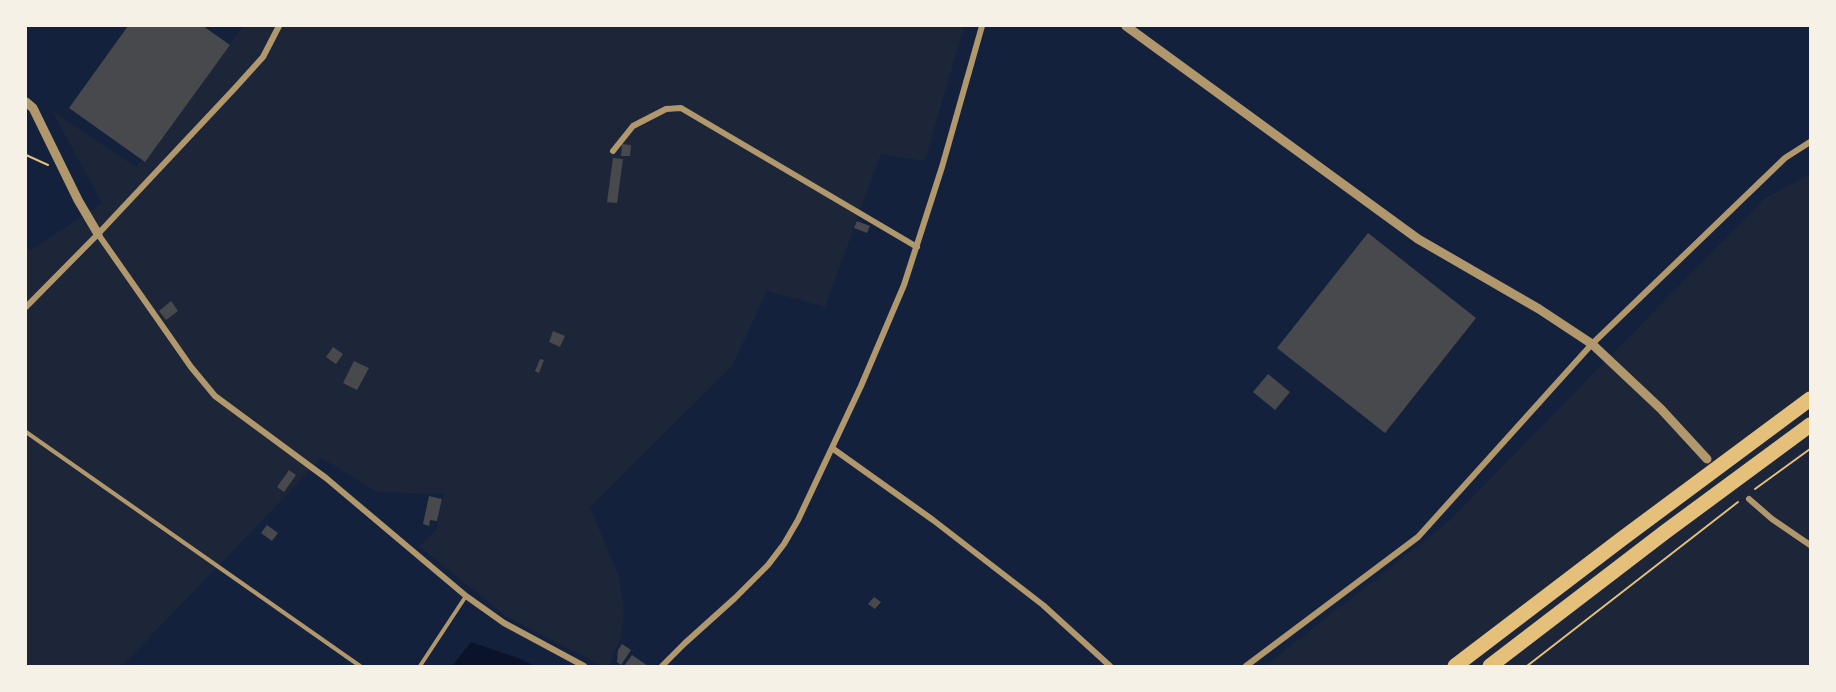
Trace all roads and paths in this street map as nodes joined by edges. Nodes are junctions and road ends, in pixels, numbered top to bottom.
1 (279, 26) edge
2 (982, 26) edge
3 (1126, 26) edge
4 (26, 102) edge
5 (1810, 142) edge
6 (613, 151) dead end
7 (26, 155) edge
8 (64, 172) junction
9 (98, 234) junction
10 (917, 247) junction
11 (26, 308) edge
12 (1592, 344) junction
13 (1810, 399) edge
14 (1810, 425) edge
15 (26, 432) edge
16 (832, 448) junction
17 (1810, 448) edge
18 (1707, 459) dead end
19 (1752, 492) dead end
20 (1746, 499) joint
21 (1810, 545) edge
22 (466, 596) junction
23 (360, 666) edge
24 (420, 666) edge
25 (584, 666) edge
26 (662, 666) edge
27 (1110, 666) edge
28 (1246, 666) edge
29 (1455, 666) edge
30 (1490, 666) edge
31 (1527, 666) edge

1 - 9 street
2 - 10 street
3 - 12 street
4 - 8 street
5 - 12 street
6 - 10 street
7 - 8 path
8 - 9 street
9 - 11 street
9 - 22 street
10 - 16 street
12 - 18 street
12 - 28 street
13 - 29 highway
14 - 30 highway
15 - 23 lane
16 - 26 street
16 - 27 street
17 - 19 path
20 - 21 street
20 - 31 path
22 - 24 lane
22 - 25 street

